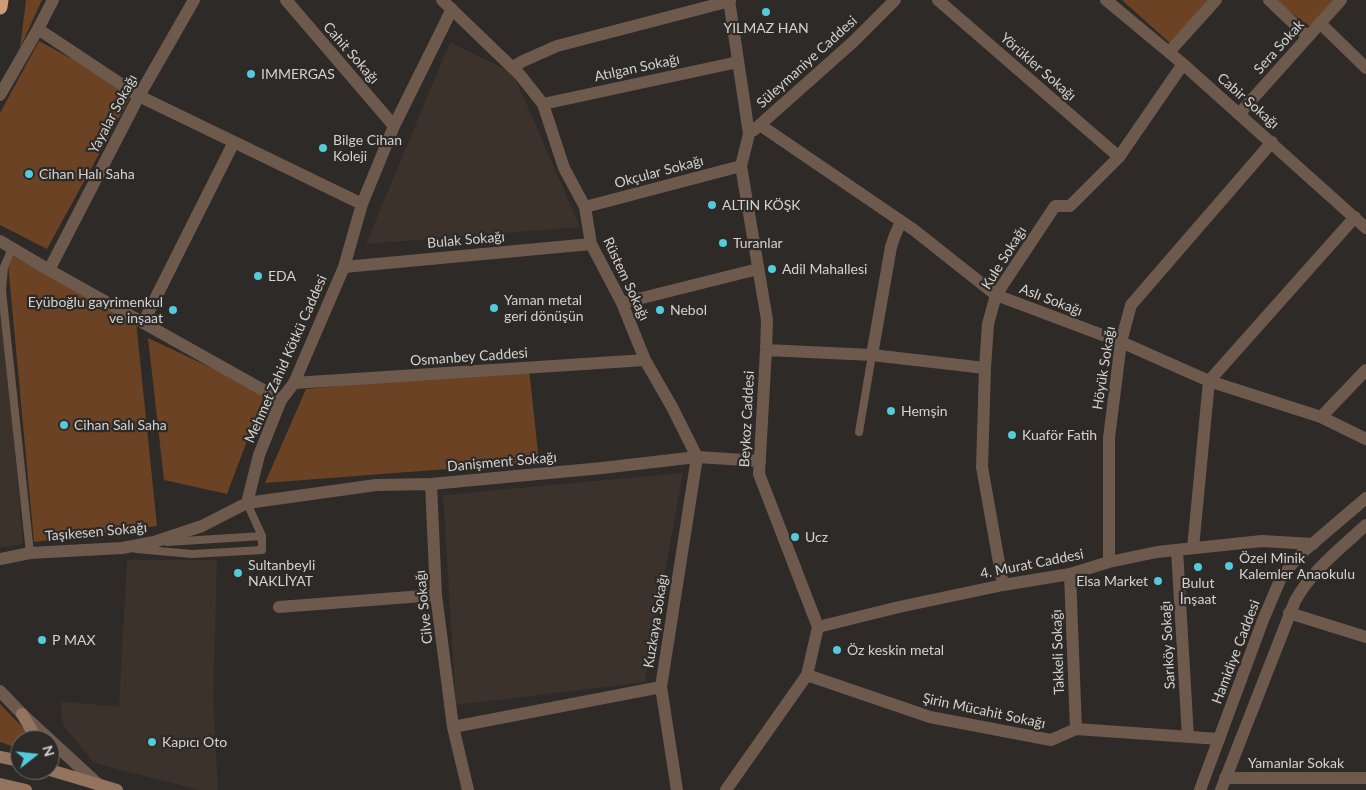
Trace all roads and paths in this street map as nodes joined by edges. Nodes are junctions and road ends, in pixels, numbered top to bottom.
1 (1, 0) edge
2 (53, 0) edge
3 (194, 0) edge
4 (286, 0) edge
5 (442, 0) edge
6 (730, 0) edge
7 (895, 0) edge
8 (938, 0) edge
9 (1106, 0) edge
10 (1216, 0) edge
11 (1269, 0) edge
12 (1340, 0) edge
13 (0, 7) edge
14 (452, 9) junction
15 (1320, 24) junction
16 (38, 30) junction
17 (1308, 37) junction
18 (1169, 52) junction
19 (738, 62) junction
20 (1183, 64) junction
21 (513, 67) junction
22 (1366, 68) edge
23 (0, 95) edge
24 (139, 96) junction
25 (542, 104) junction
26 (1239, 114) junction
27 (760, 125) junction
28 (394, 126) junction
29 (749, 134) junction
30 (234, 142) junction
31 (1272, 142) junction
32 (1119, 158) junction
33 (741, 166) junction
34 (362, 204) junction
35 (585, 207) junction
36 (1355, 217) junction
37 (901, 222) junction
38 (1366, 228) edge
39 (0, 240) edge
40 (591, 244) junction
41 (12, 248) junction
42 (344, 267) junction
43 (758, 269) junction
44 (49, 270) junction
45 (996, 295) junction
46 (622, 303) junction
47 (143, 323) junction
48 (1121, 342) junction
49 (766, 350) junction
50 (872, 355) junction
51 (645, 360) junction
52 (985, 368) junction
53 (1366, 370) edge
54 (1209, 381) junction
55 (294, 384) junction
56 (280, 400) junction
57 (1321, 418) junction
58 (859, 432) dead end
59 (1366, 439) edge
60 (697, 456) junction
61 (760, 462) junction
62 (431, 484) junction
63 (1366, 498) edge
64 (247, 503) junction
65 (1343, 518) junction
66 (1366, 518) edge
67 (1366, 525) edge
68 (262, 536) junction
69 (154, 542) junction
70 (1313, 544) junction
71 (122, 548) junction
72 (1193, 548) junction
73 (1177, 550) junction
74 (30, 552) junction
75 (0, 559) edge
76 (1110, 562) junction
77 (1070, 574) junction
78 (1003, 585) junction
79 (436, 595) junction
80 (279, 607) dead end
81 (1289, 614) junction
82 (818, 627) junction
83 (1366, 637) edge
84 (807, 675) junction
85 (661, 687) junction
86 (0, 691) edge
87 (22, 714) junction
88 (453, 727) junction
89 (1076, 729) junction
90 (31, 730) edge
91 (1188, 737) junction
92 (1219, 739) junction
93 (60, 773) edge
94 (1225, 778) junction
95 (1366, 778) edge
96 (0, 784) edge
97 (99, 785) junction
98 (26, 790) edge
99 (117, 790) edge
100 (468, 790) edge
101 (677, 790) edge
102 (726, 790) edge
103 (1200, 790) edge
104 (1221, 790) edge

1 - 13 highway
2 - 16 street
3 - 24 street, Yayalar Sokağı
4 - 28 street, Cahit Sokağı
5 - 14 street, Rüstem Sokağı
6 - 19 street, Beykoz Caddesi
6 - 21 street
7 - 27 street, Süleymaniye Caddesi
8 - 32 street, Yörükler Sokağı
9 - 18 street, Cabir Sokağı
10 - 18 street
11 - 17 street
12 - 15 street, Sera Sokak
14 - 21 street, Rüstem Sokağı
14 - 28 street, Mehmet Zahid Kötkü Caddesi
15 - 17 street, Sera Sokak
15 - 22 street
16 - 23 street
16 - 24 street
17 - 26 street, Sera Sokak
18 - 20 street, Cabir Sokağı
19 - 25 street, Atılgan Sokağı
19 - 29 street, Beykoz Caddesi
20 - 26 street, Cabir Sokağı
20 - 32 street, Kule Sokağı
21 - 25 street, Rüstem Sokağı
24 - 30 street
24 - 44 street, Yayalar Sokağı
25 - 35 street, Rüstem Sokağı
26 - 31 street, Cabir Sokağı
27 - 29 street
27 - 37 street, Aslı Sokağı
28 - 34 street, Mehmet Zahid Kötkü Caddesi
29 - 33 street, Beykoz Caddesi
30 - 34 street
30 - 47 street
31 - 36 street, Cabir Sokağı
31 - 48 street, Höyük Sokağı
32 - 45 street, Kule Sokağı
33 - 35 street, Okçular Sokağı
33 - 43 street, Beykoz Caddesi
34 - 42 street, Mehmet Zahid Kötkü Caddesi
35 - 40 street, Rüstem Sokağı
36 - 38 street, Cabir Sokağı
36 - 54 street
37 - 45 street, Aslı Sokağı
37 - 50 street
39 - 41 street
40 - 42 street, Bulak Sokağı
40 - 46 street, Rüstem Sokağı
41 - 44 street
41 - 74 lane
42 - 55 street, Mehmet Zahid Kötkü Caddesi
43 - 46 street
43 - 49 street, Beykoz Caddesi
44 - 47 street
45 - 48 street, Aslı Sokağı
45 - 52 street, Kule Sokağı
46 - 51 street, Rüstem Sokağı
47 - 56 street
48 - 54 street, Aslı Sokağı
48 - 76 street, Höyük Sokağı
49 - 50 street
49 - 61 street, Beykoz Caddesi
50 - 52 street
50 - 58 lane
51 - 55 street, Osmanbey Caddesi
51 - 60 street, Rüstem Sokağı
52 - 78 street, Kule Sokağı
53 - 57 street
54 - 57 street, Aslı Sokağı
54 - 72 street
55 - 56 street, Mehmet Zahid Kötkü Caddesi
56 - 64 street, Mehmet Zahid Kötkü Caddesi
57 - 59 street, Aslı Sokağı
60 - 61 street, Danişment Sokağı
60 - 62 street, Danişment Sokağı
60 - 85 street, Kuzkaya Sokağı
61 - 82 street, Beykoz Caddesi
62 - 64 street, Danişment Sokağı
62 - 79 street, Cilve Sokağı
63 - 65 street, Hamidiye Caddesi
64 - 68 lane
64 - 69 street, Taşıkesen Sokağı
65 - 66 street
65 - 70 street, Hamidiye Caddesi
67 - 81 street
68 - 69 lane
68 - 71 lane
69 - 71 street, Taşıkesen Sokağı
70 - 72 street, 4. Murat Caddesi
70 - 92 street, Hamidiye Caddesi
71 - 74 street, Taşıkesen Sokağı
72 - 73 street, 4. Murat Caddesi
73 - 76 street, 4. Murat Caddesi
73 - 91 street, Sarıköy Sokağı
74 - 75 street, Taşıkesen Sokağı
76 - 77 street, 4. Murat Caddesi
77 - 78 street, 4. Murat Caddesi
77 - 89 street, Takkeli Sokağı
78 - 82 street, 4. Murat Caddesi
79 - 80 street
79 - 88 street, Cilve Sokağı
81 - 83 street
81 - 94 street
82 - 84 street
84 - 89 street, Şirin Mücahit Sokağı
84 - 102 street
85 - 88 street
85 - 101 street, Kuzkaya Sokağı
86 - 87 street
87 - 90 main road
87 - 97 street
88 - 100 street, Cilve Sokağı
89 - 91 street, Şirin Mücahit Sokağı
91 - 92 street, Şirin Mücahit Sokağı
92 - 103 street, Hamidiye Caddesi
93 - 97 main road
94 - 95 street, Yamanlar Sokak
94 - 104 street
96 - 98 main road
97 - 99 main road

